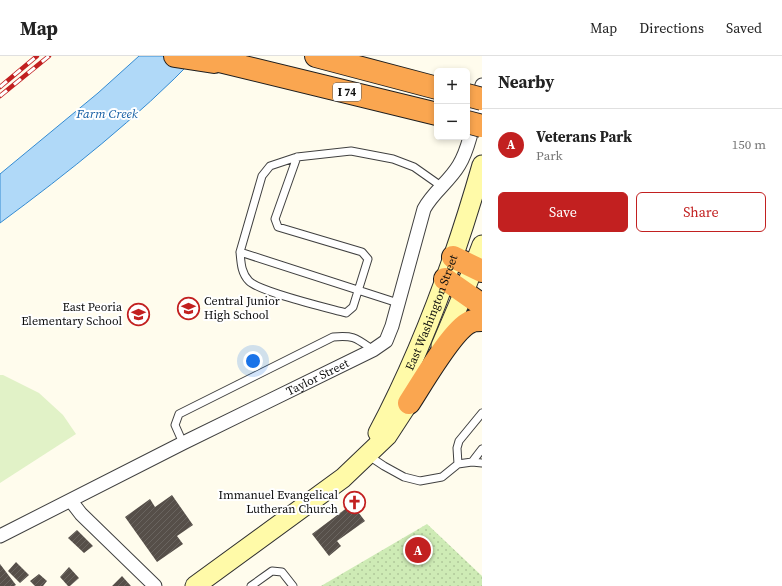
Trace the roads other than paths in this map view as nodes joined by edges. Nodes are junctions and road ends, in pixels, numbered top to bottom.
1 (175, 56) edge
2 (199, 56) edge
3 (316, 56) edge
4 (232, 65) junction
5 (482, 85) edge
6 (434, 87) edge
7 (470, 97) edge
8 (482, 100) edge
9 (434, 113) edge
10 (470, 123) edge
11 (482, 126) edge
12 (297, 157) junction
13 (482, 165) edge
14 (441, 186) junction
15 (482, 245) edge
16 (240, 252) junction
17 (453, 257) junction
18 (478, 269) edge
19 (445, 279) junction
20 (358, 290) junction
21 (464, 292) junction
22 (398, 303) junction
23 (482, 305) edge
24 (482, 320) edge
25 (373, 350) junction
26 (409, 403) junction
27 (482, 413) edge
28 (183, 443) junction
29 (482, 449) edge
30 (367, 454) junction
31 (472, 462) junction
32 (482, 463) edge
33 (458, 464) junction
34 (71, 501) junction
35 (0, 536) edge
36 (155, 586) edge
37 (195, 586) edge
38 (251, 586) edge
39 (293, 586) edge

1 - 4 highway
2 - 4 highway, I 74
3 - 6 highway, I 74
4 - 9 highway, I 74
5 - 14 street, Taylor Street
7 - 8 highway, bridge
10 - 11 highway, bridge
12 - 14 lane
12 - 16 lane
12 - 20 lane
13 - 17 main road, East Washington Street
14 - 22 street, Taylor Street
15 - 18 main road, East Washington Street
16 - 20 lane
16 - 20 lane
17 - 18 highway
17 - 19 main road, East Washington Street
18 - 21 main road, East Washington Street
19 - 21 highway
19 - 30 main road, East Washington Street
20 - 22 lane
21 - 23 highway
21 - 26 main road, East Washington Street
22 - 25 street, Taylor Street
24 - 26 highway
25 - 28 street, Taylor Street
25 - 28 lane
26 - 30 main road, East Washington Street
27 - 33 lane
28 - 34 street, Taylor Street
29 - 31 lane
30 - 33 lane
30 - 37 main road, East Washington Street
31 - 32 lane
31 - 33 lane
34 - 35 street, Taylor Street
34 - 36 street
38 - 39 lane

